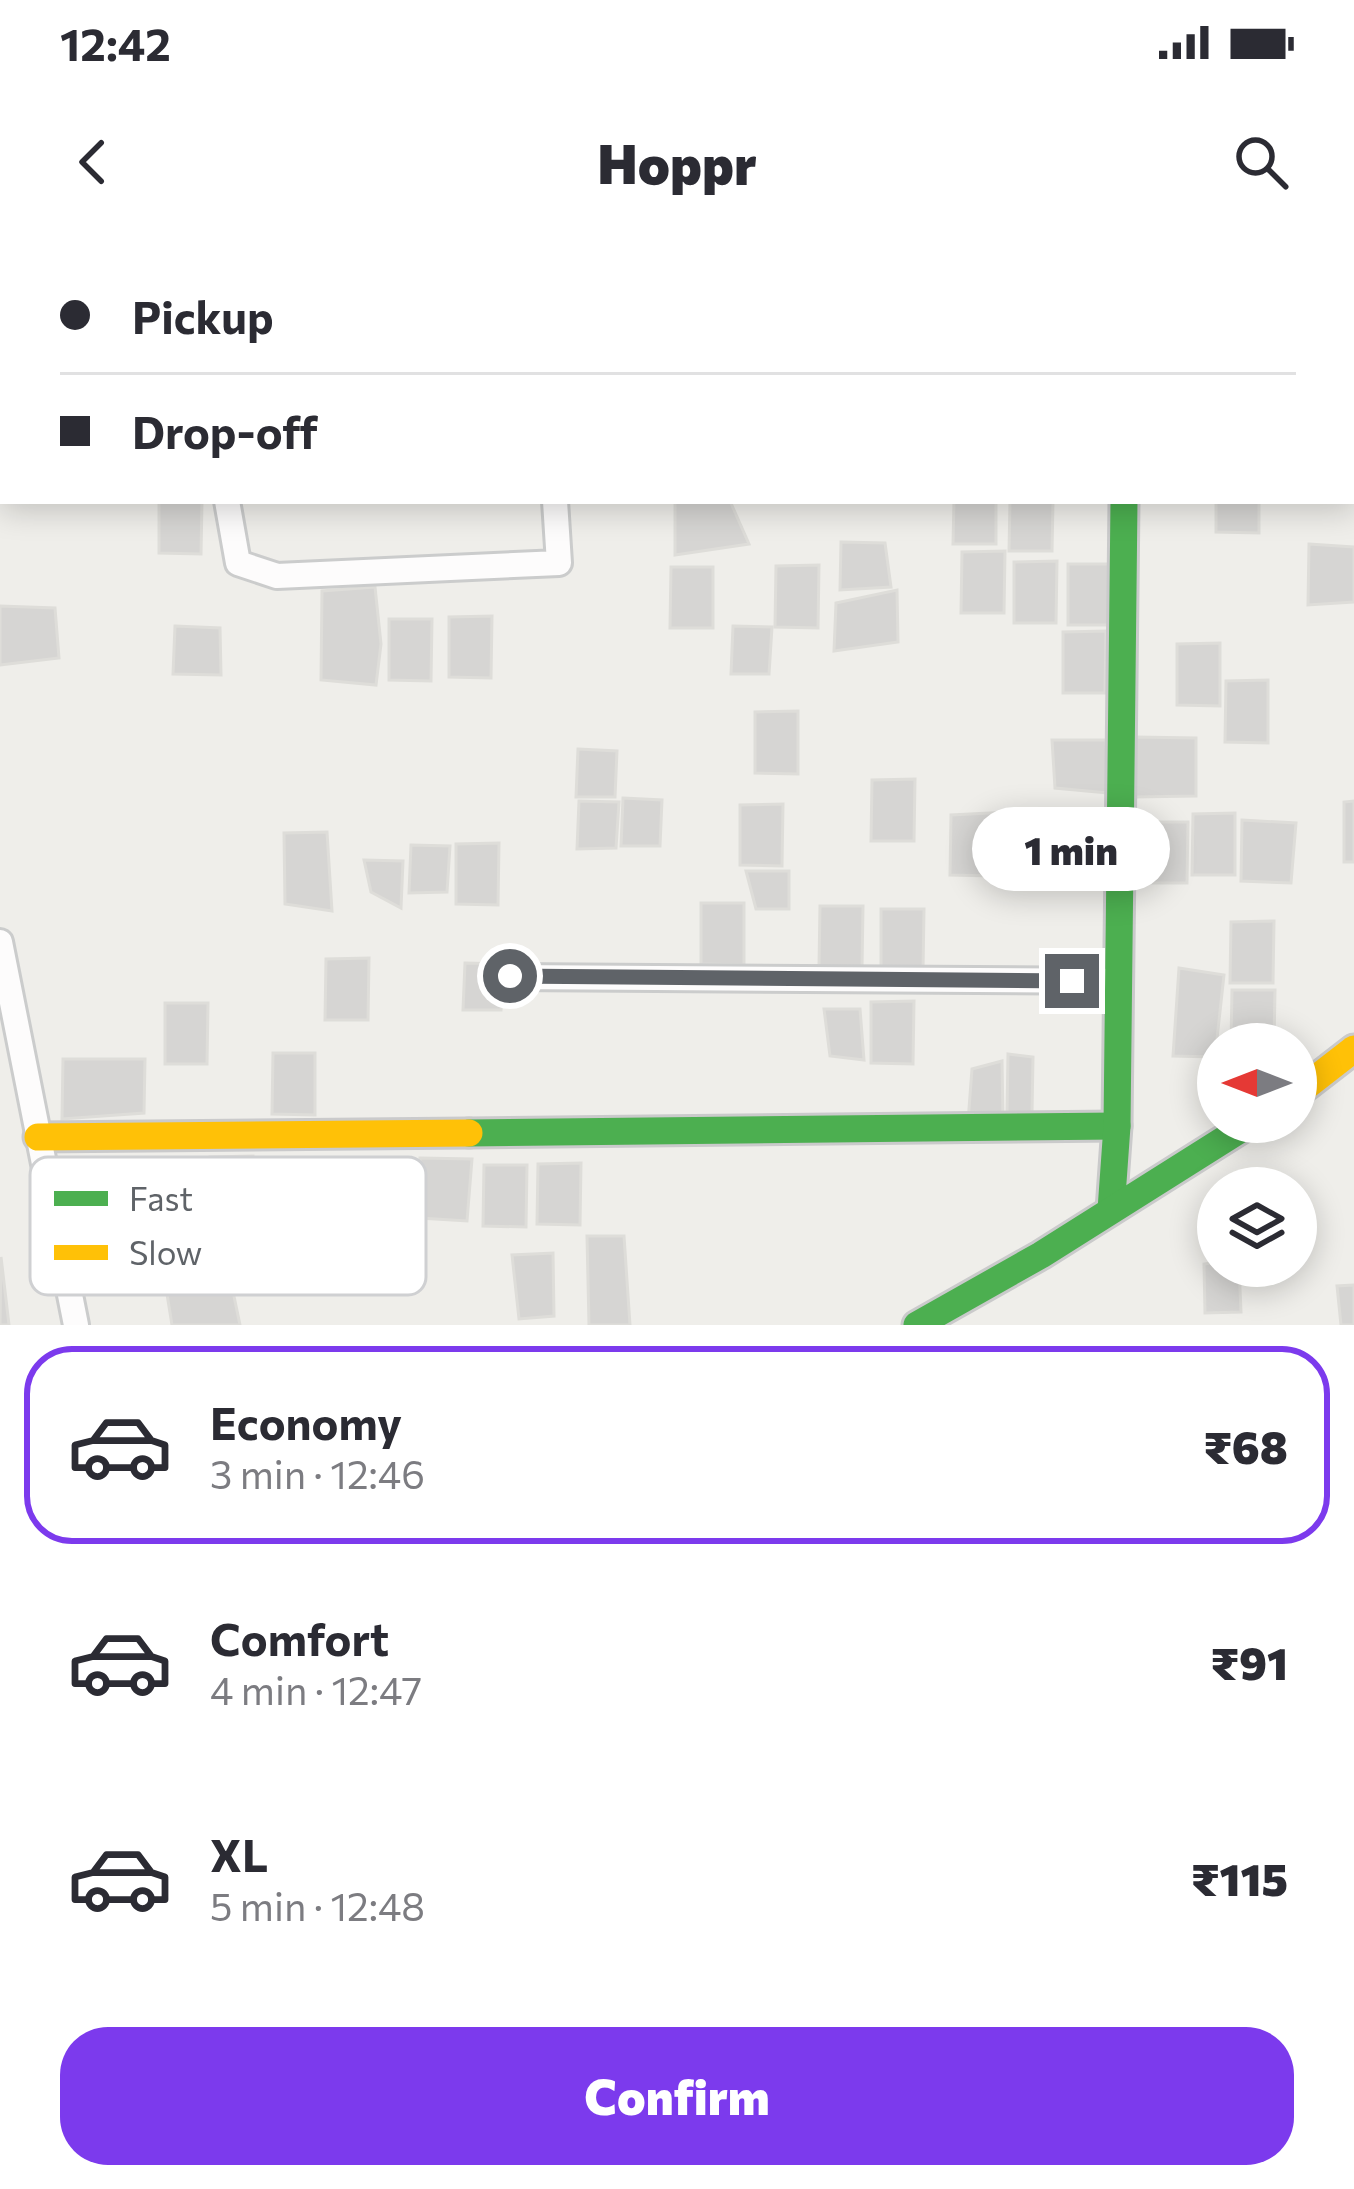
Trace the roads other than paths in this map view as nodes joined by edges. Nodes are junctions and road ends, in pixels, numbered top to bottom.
1 (228, 504) edge
2 (555, 504) edge
3 (1124, 504) edge
4 (0, 942) edge
5 (510, 976) dead end
6 (1119, 981) junction
7 (1354, 1049) edge
8 (1317, 1081) edge
9 (1117, 1126) junction
10 (38, 1137) junction
11 (1218, 1143) edge
12 (42, 1157) edge
13 (1111, 1210) junction
14 (70, 1295) edge
15 (76, 1325) edge
16 (917, 1325) edge

1 - 2 street
3 - 6 street
4 - 10 street
5 - 6 street
6 - 9 street
7 - 8 street
9 - 10 street
9 - 13 street
10 - 12 street
11 - 13 street
13 - 16 street
14 - 15 street

